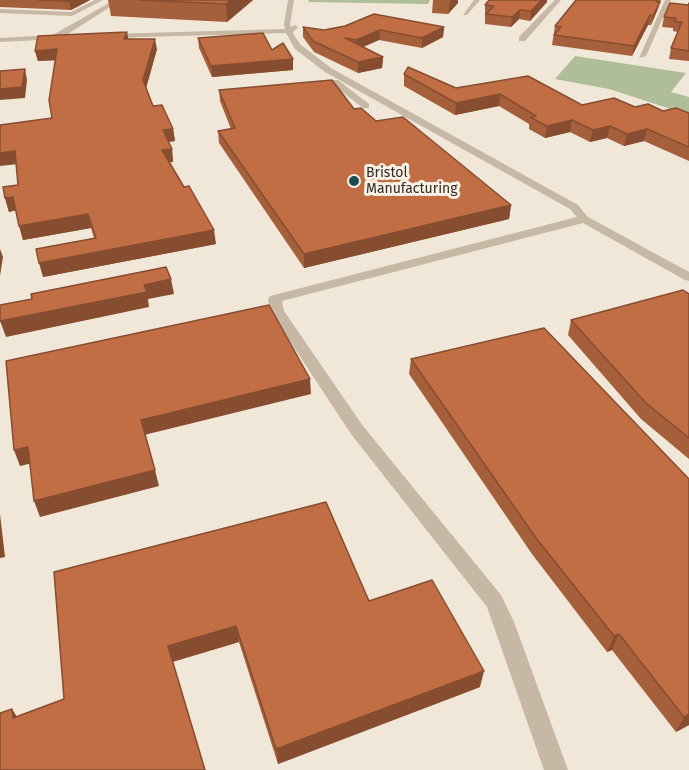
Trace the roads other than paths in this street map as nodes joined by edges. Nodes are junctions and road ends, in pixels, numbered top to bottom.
1 (100, 0) edge
2 (118, 0) edge
3 (291, 0) edge
4 (477, 0) edge
5 (558, 0) edge
6 (668, 0) edge
7 (2, 13) edge
8 (465, 14) dead end
9 (298, 16) dead end
10 (290, 31) junction
11 (95, 36) edge
12 (55, 37) junction
13 (75, 37) edge
14 (522, 39) dead end
15 (0, 40) edge
16 (642, 56) dead end
17 (328, 70) junction
18 (366, 106) dead end
19 (584, 219) junction
20 (689, 277) edge
21 (556, 770) edge

1 - 7 street
2 - 12 street
3 - 10 street
4 - 8 street
5 - 14 street
6 - 16 street
9 - 10 street
10 - 11 street
10 - 17 street
12 - 13 street
12 - 15 street
17 - 18 street
17 - 19 street
19 - 20 street
19 - 21 street

